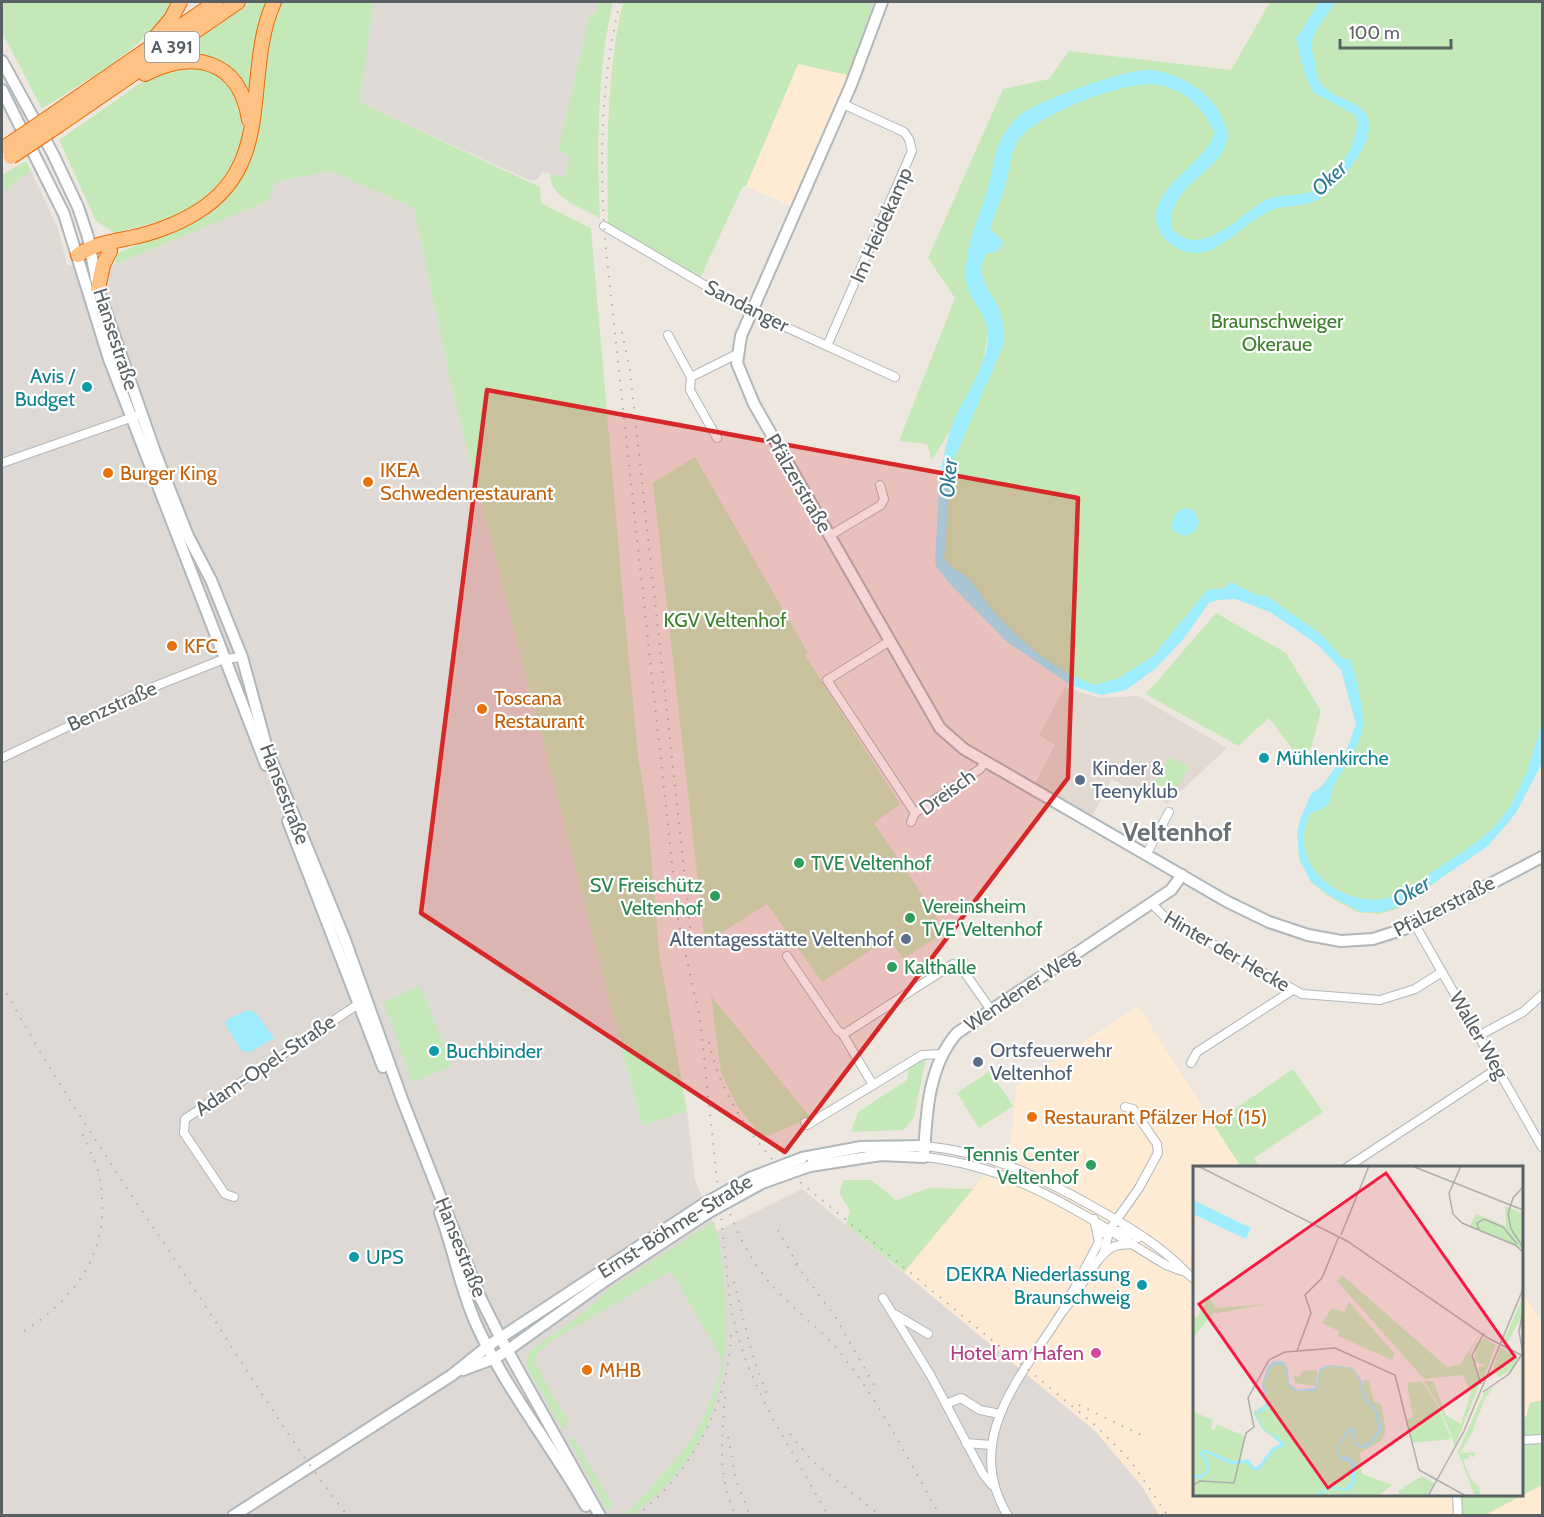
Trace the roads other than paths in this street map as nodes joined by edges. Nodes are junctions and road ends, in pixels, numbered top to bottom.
1 (180, 2) edge
2 (216, 2) edge
3 (238, 2) edge
4 (274, 2) edge
5 (882, 2) edge
6 (135, 58) junction
7 (2, 61) edge
8 (2, 90) edge
9 (106, 93) junction
10 (843, 104) junction
11 (57, 119) junction
12 (249, 142) junction
13 (5, 154) edge
14 (604, 226) dead end
15 (129, 238) junction
16 (110, 251) junction
17 (86, 252) junction
18 (98, 289) junction
19 (751, 311) junction
20 (669, 335) dead end
21 (828, 346) junction
22 (737, 354) junction
23 (691, 377) junction
24 (895, 377) dead end
25 (136, 416) junction
26 (717, 438) dead end
27 (2, 464) edge
28 (880, 485) dead end
29 (829, 536) junction
30 (890, 641) junction
31 (242, 657) junction
32 (224, 659) junction
33 (2, 758) edge
34 (985, 762) junction
35 (1169, 812) dead end
36 (915, 813) junction
37 (911, 822) dead end
38 (1146, 855) junction
39 (1542, 857) edge
40 (1182, 875) junction
41 (1151, 903) junction
42 (1414, 923) junction
43 (787, 956) dead end
44 (1442, 972) junction
45 (1293, 990) junction
46 (1542, 995) edge
47 (362, 1001) junction
48 (991, 1010) junction
49 (842, 1033) junction
50 (1480, 1035) junction
51 (943, 1054) junction
52 (1191, 1063) dead end
53 (1498, 1068) junction
54 (873, 1085) junction
55 (1125, 1107) dead end
56 (806, 1122) dead end
57 (1542, 1147) edge
58 (924, 1152) junction
59 (1348, 1166) edge
60 (234, 1197) dead end
61 (704, 1210) junction
62 (1094, 1220) junction
63 (1117, 1220) junction
64 (1110, 1229) junction
65 (1098, 1235) junction
66 (1132, 1244) junction
67 (1103, 1255) junction
68 (1186, 1272) junction
69 (1193, 1278) edge
70 (884, 1298) dead end
71 (1062, 1312) junction
72 (894, 1314) junction
73 (501, 1339) junction
74 (911, 1342) junction
75 (489, 1346) junction
76 (508, 1350) junction
77 (495, 1358) junction
78 (452, 1375) junction
79 (946, 1404) junction
80 (1000, 1414) junction
81 (1542, 1439) edge
82 (1523, 1440) edge
83 (966, 1443) junction
84 (991, 1445) junction
85 (992, 1485) junction
86 (1457, 1496) edge
87 (233, 1515) edge
88 (591, 1515) edge
89 (600, 1515) edge
90 (1008, 1515) edge
91 (1458, 1515) edge

1 - 6 highway
2 - 6 highway, A 391
3 - 9 highway, A 391
4 - 12 highway
5 - 10 main road
6 - 11 highway, A 391
7 - 17 main road, Hansestraße
8 - 17 main road, Hansestraße
9 - 11 highway, A 391
9 - 12 highway
10 - 19 main road
10 - 21 street, Im Heidekamp
11 - 13 highway, A 391, bridge
12 - 15 highway
14 - 19 street, Sandanger
15 - 16 highway
15 - 17 highway
16 - 17 highway
16 - 18 highway
17 - 18 main road, Hansestraße
17 - 25 main road, Hansestraße
18 - 25 main road, Hansestraße
19 - 21 street, Sandanger
19 - 22 main road
20 - 23 street
21 - 24 street, Sandanger
22 - 23 street
22 - 29 main road, Pfälzerstraße
23 - 26 street
25 - 27 street
25 - 31 main road, Hansestraße
25 - 32 main road, Hansestraße
28 - 29 street
29 - 30 main road, Pfälzerstraße
30 - 34 main road, Pfälzerstraße
30 - 36 street
31 - 32 street, Benzstraße
31 - 47 main road, Hansestraße
32 - 33 street, Benzstraße
32 - 47 main road, Hansestraße
34 - 36 street, Dreisch
34 - 38 main road, Pfälzerstraße
35 - 38 street
36 - 37 street, Dreisch
38 - 40 main road, Pfälzerstraße
39 - 42 main road, Pfälzerstraße
40 - 41 main road, Wendener Weg
40 - 42 main road, Pfälzerstraße
41 - 45 street, Hinter der Hecke
41 - 48 main road, Wendener Weg
42 - 44 street, Waller Weg
43 - 49 street
44 - 45 street, Hinter der Hecke
44 - 50 street, Waller Weg
45 - 52 street
46 - 50 street
47 - 60 street, Adam-Opel-Straße
47 - 73 main road, Hansestraße
47 - 75 main road, Hansestraße
48 - 49 street
48 - 51 main road, Wendener Weg
49 - 54 street
50 - 53 street, Waller Weg
51 - 54 street
51 - 58 main road, Wendener Weg
53 - 57 street, Waller Weg
53 - 59 street
54 - 56 street
55 - 63 street
58 - 61 main road, Ernst-Böhme-Straße, bridge
58 - 62 street, Ernst-Böhme-Straße
58 - 63 street, Ernst-Böhme-Straße
61 - 73 main road, Ernst-Böhme-Straße
61 - 76 main road, Ernst-Böhme-Straße
62 - 64 street, Ernst-Böhme-Straße
62 - 65 street
63 - 64 street
63 - 68 street, Ernst-Böhme-Straße
64 - 65 street
64 - 66 street, Ernst-Böhme-Straße
64 - 67 street
64 - 68 street, Ernst-Böhme-Straße
65 - 71 street
66 - 67 street
66 - 68 street, Ernst-Böhme-Straße
67 - 71 street
68 - 69 street, Ernst-Böhme-Straße
70 - 72 street
71 - 80 street
72 - 74 street
72 - 74 street
73 - 75 main road, Ernst-Böhme-Straße
73 - 76 main road, Hansestraße
74 - 79 street
75 - 77 main road, Hansestraße
75 - 78 main road, Ernst-Böhme-Straße
76 - 77 main road, Ernst-Böhme-Straße
76 - 89 main road, Hansestraße
77 - 78 main road, Ernst-Böhme-Straße
77 - 88 main road, Hansestraße
78 - 87 main road, Ernst-Böhme-Straße
79 - 80 street
79 - 83 street
80 - 84 street
81 - 82 street
83 - 84 street
83 - 85 street
84 - 85 street
85 - 90 street
86 - 91 street

